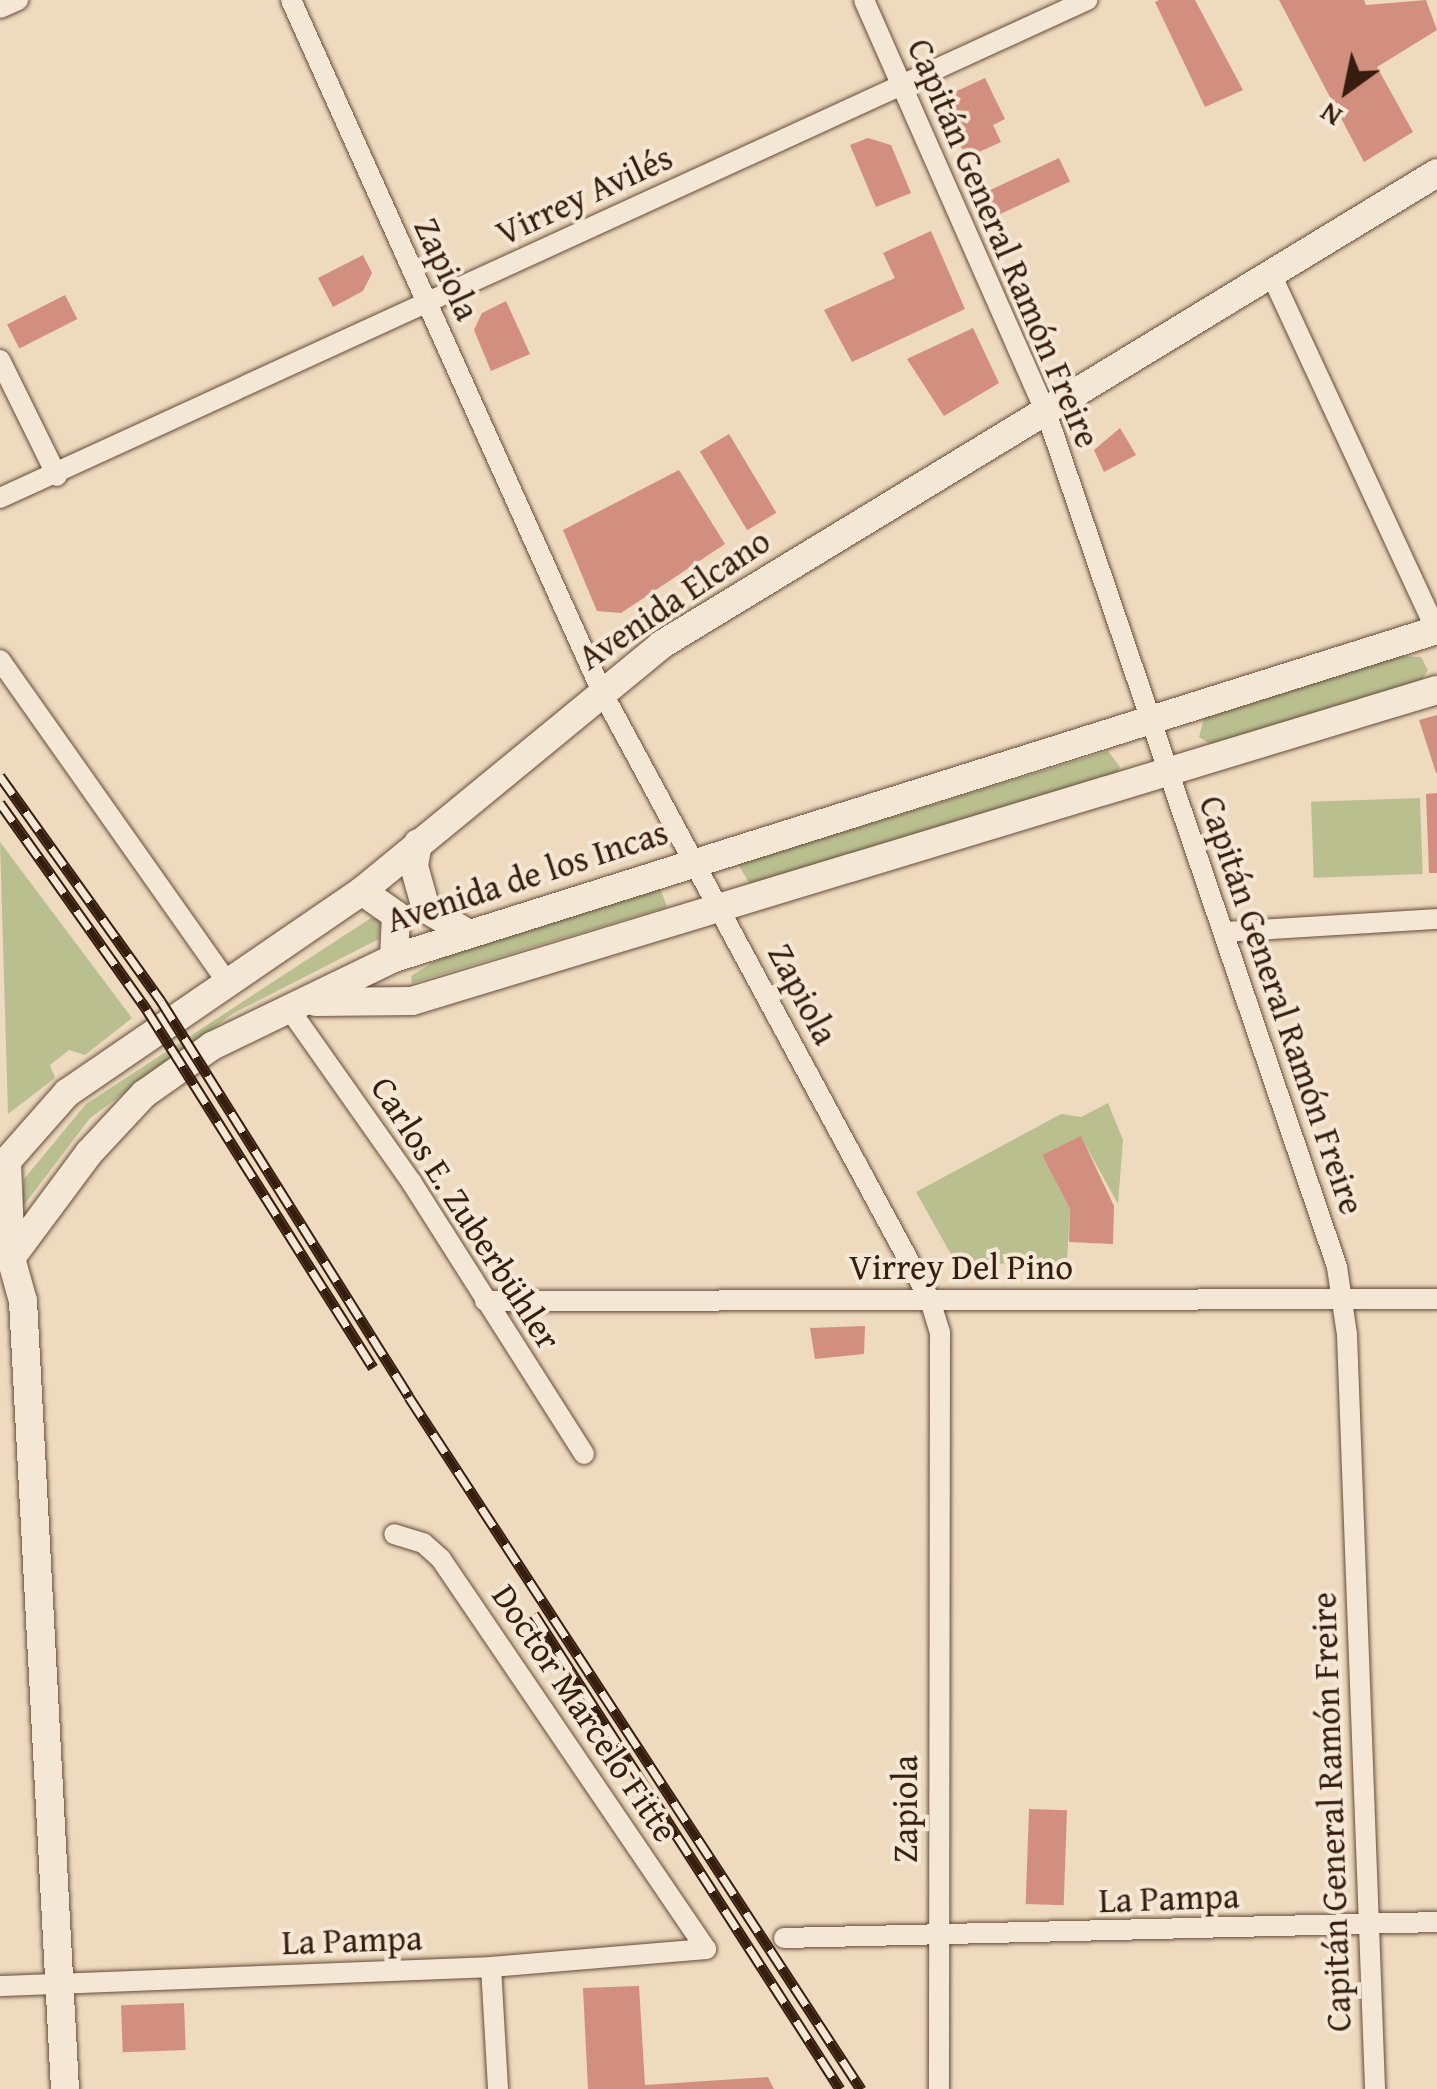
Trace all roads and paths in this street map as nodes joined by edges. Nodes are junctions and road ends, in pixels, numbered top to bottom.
1 (18, 0) edge
2 (291, 0) edge
3 (864, 0) edge
4 (1087, 0) edge
5 (0, 8) edge
6 (901, 83) junction
7 (1437, 174) edge
8 (1270, 272) junction
9 (426, 305) junction
10 (0, 360) edge
11 (1046, 412) junction
12 (57, 476) junction
13 (0, 498) edge
14 (1437, 630) edge
15 (0, 660) edge
16 (1437, 690) edge
17 (602, 692) junction
18 (1151, 720) junction
19 (1168, 775) junction
20 (418, 843) junction
21 (694, 860) junction
22 (362, 891) junction
23 (720, 909) junction
24 (1437, 919) edge
25 (464, 931) junction
26 (1224, 932) junction
27 (394, 958) junction
28 (229, 985) junction
29 (299, 1006) junction
30 (4, 1154) edge
31 (12, 1258) junction
32 (1437, 1299) edge
33 (930, 1300) junction
34 (1343, 1300) junction
35 (486, 1302) junction
36 (0, 1362) edge
37 (26, 1378) junction
38 (584, 1454) dead end
39 (394, 1534) dead end
40 (1437, 1922) edge
41 (1366, 1925) junction
42 (784, 1938) dead end
43 (936, 1938) junction
44 (706, 1949) joint
45 (491, 1967) junction
46 (60, 1985) junction
47 (0, 1986) edge
48 (64, 2089) edge
49 (498, 2089) edge
50 (939, 2089) edge
51 (1375, 2089) edge

1 - 5 street
2 - 9 street, Zapiola
3 - 6 street, Capitán General Ramón Freire
4 - 6 street, Virrey Avilés
6 - 9 street, Virrey Avilés
6 - 11 street, Capitán General Ramón Freire
7 - 8 main road, Avenida Elcano
8 - 11 main road, Avenida Elcano
8 - 14 street
9 - 12 street, Virrey Avilés
9 - 17 street, Zapiola
10 - 12 street
11 - 17 main road, Avenida Elcano
11 - 18 street, Capitán General Ramón Freire
12 - 13 street, Virrey Avilés
14 - 18 main road, Avenida de los Incas
15 - 28 street
16 - 19 main road
17 - 20 main road, Avenida Elcano
17 - 21 street, Zapiola
18 - 19 street, Capitán General Ramón Freire
18 - 21 main road, Avenida de los Incas
19 - 23 main road
19 - 26 street, Capitán General Ramón Freire
20 - 22 main road, Avenida Elcano
20 - 25 main road
21 - 23 street, Zapiola
21 - 25 main road, Avenida de los Incas
22 - 27 main road
22 - 28 main road, Avenida Elcano
23 - 29 main road
23 - 33 street, Zapiola
24 - 26 street
25 - 27 main road, Avenida de los Incas
26 - 34 street, Capitán General Ramón Freire
27 - 29 main road, Avenida de los Incas
28 - 30 main road, Avenida Elcano
29 - 31 main road
29 - 35 street, Carlos E. Zuberbühler
30 - 31 main road
31 - 37 main road
32 - 34 street, Virrey Del Pino
33 - 34 street, Virrey Del Pino
33 - 35 street, Virrey Del Pino
33 - 43 street, Zapiola
34 - 41 street, Capitán General Ramón Freire
35 - 38 street, Carlos E. Zuberbühler
36 - 37 main road
37 - 46 main road
39 - 44 street, Doctor Marcelo Fitte
40 - 41 street, La Pampa
41 - 43 street, La Pampa
41 - 51 street, Capitán General Ramón Freire
42 - 43 street, La Pampa
43 - 50 street, Zapiola
44 - 45 street, La Pampa
45 - 46 street, La Pampa
45 - 49 street
46 - 47 street, La Pampa
46 - 48 main road

